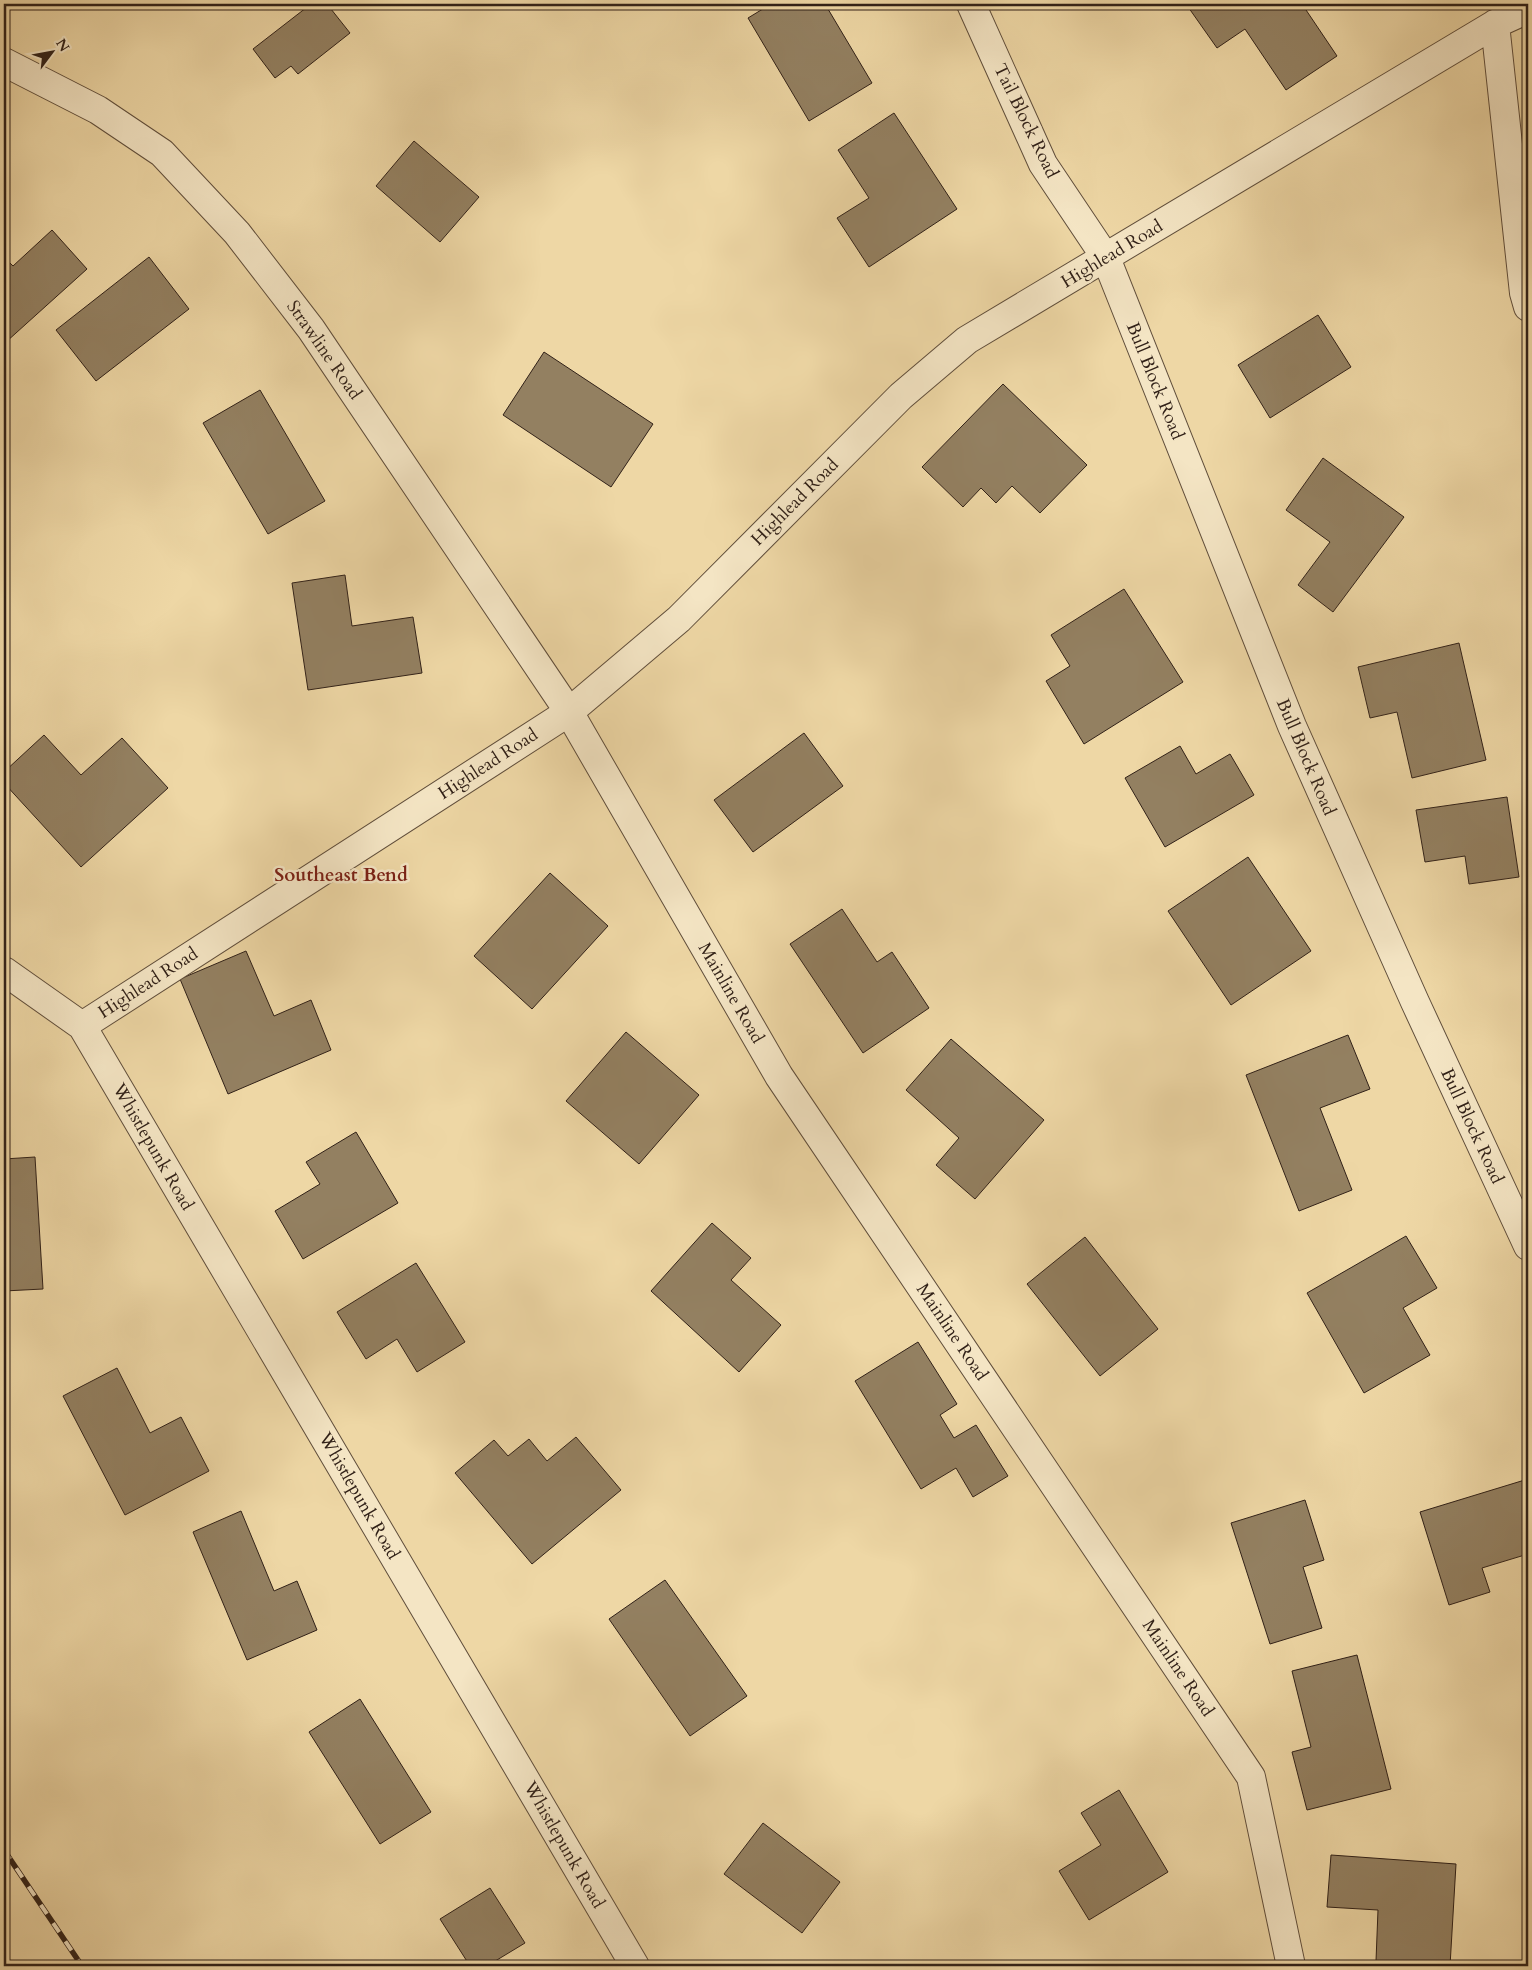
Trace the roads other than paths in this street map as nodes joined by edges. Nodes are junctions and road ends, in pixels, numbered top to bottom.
1 (971, 4) edge
2 (1528, 9) edge
3 (1495, 24) junction
4 (4, 62) edge
5 (1106, 258) junction
6 (1528, 307) edge
7 (569, 712) junction
8 (4, 971) edge
9 (82, 1026) junction
10 (1528, 1246) edge
11 (635, 1966) edge
12 (1291, 1966) edge

1 - 5 street, Tail Block Road
2 - 3 street, Highlead Road
3 - 5 street, Highlead Road
3 - 6 street
4 - 7 street, Strawline Road
5 - 7 street, Highlead Road
5 - 10 street, Bull Block Road
7 - 9 street, Highlead Road
7 - 12 street, Mainline Road
8 - 9 street
9 - 11 street, Whistlepunk Road

